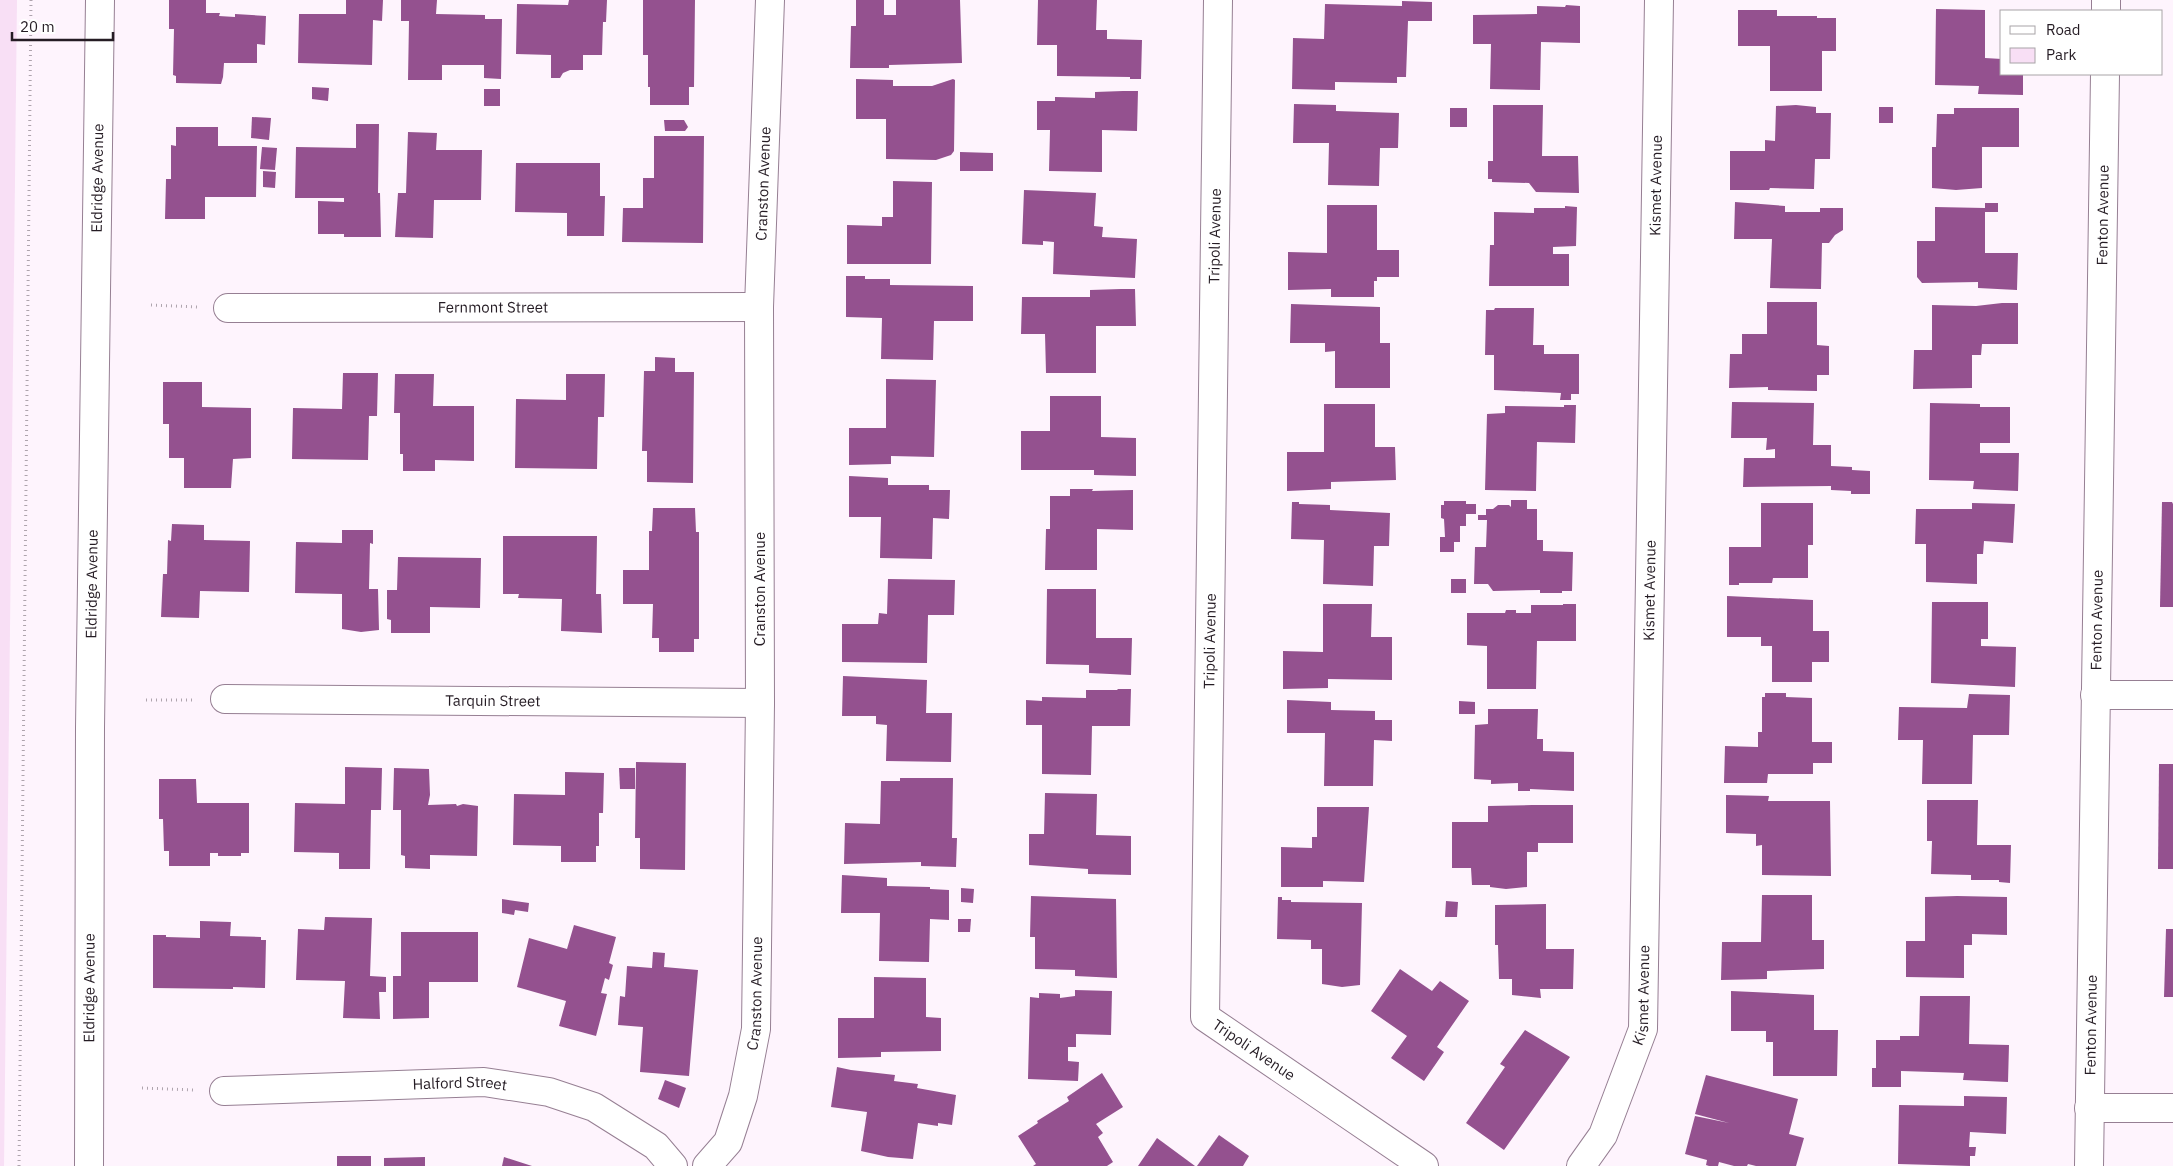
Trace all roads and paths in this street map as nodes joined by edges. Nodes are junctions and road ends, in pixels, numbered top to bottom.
1 (31, 0) edge
2 (100, 0) edge
3 (770, 0) edge
4 (1218, 0) edge
5 (1659, 0) edge
6 (2105, 75) edge
7 (151, 306) dead end
8 (758, 307) junction
9 (228, 308) joint
10 (2095, 695) junction
11 (2173, 695) edge
12 (225, 699) joint
13 (146, 700) dead end
14 (760, 703) junction
15 (142, 1088) dead end
16 (224, 1091) joint
17 (2090, 1108) junction
18 (2173, 1108) edge
19 (19, 1166) edge
20 (89, 1166) edge
21 (673, 1166) edge
22 (707, 1166) edge
23 (1424, 1166) edge
24 (1581, 1166) edge
25 (2089, 1166) edge

1 - 19 path
2 - 20 street, Eldridge Avenue
3 - 8 street, Cranston Avenue
4 - 23 street, Tripoli Avenue
5 - 24 street, Kismet Avenue
6 - 10 street, Fenton Avenue
7 - 9 path
8 - 9 street, Fernmont Street
8 - 14 street, Cranston Avenue
10 - 11 street
10 - 17 street, Fenton Avenue
12 - 13 path
12 - 14 street, Tarquin Street
14 - 22 street, Cranston Avenue
15 - 16 path
16 - 21 street, Halford Street
17 - 18 street
17 - 25 street, Fenton Avenue

